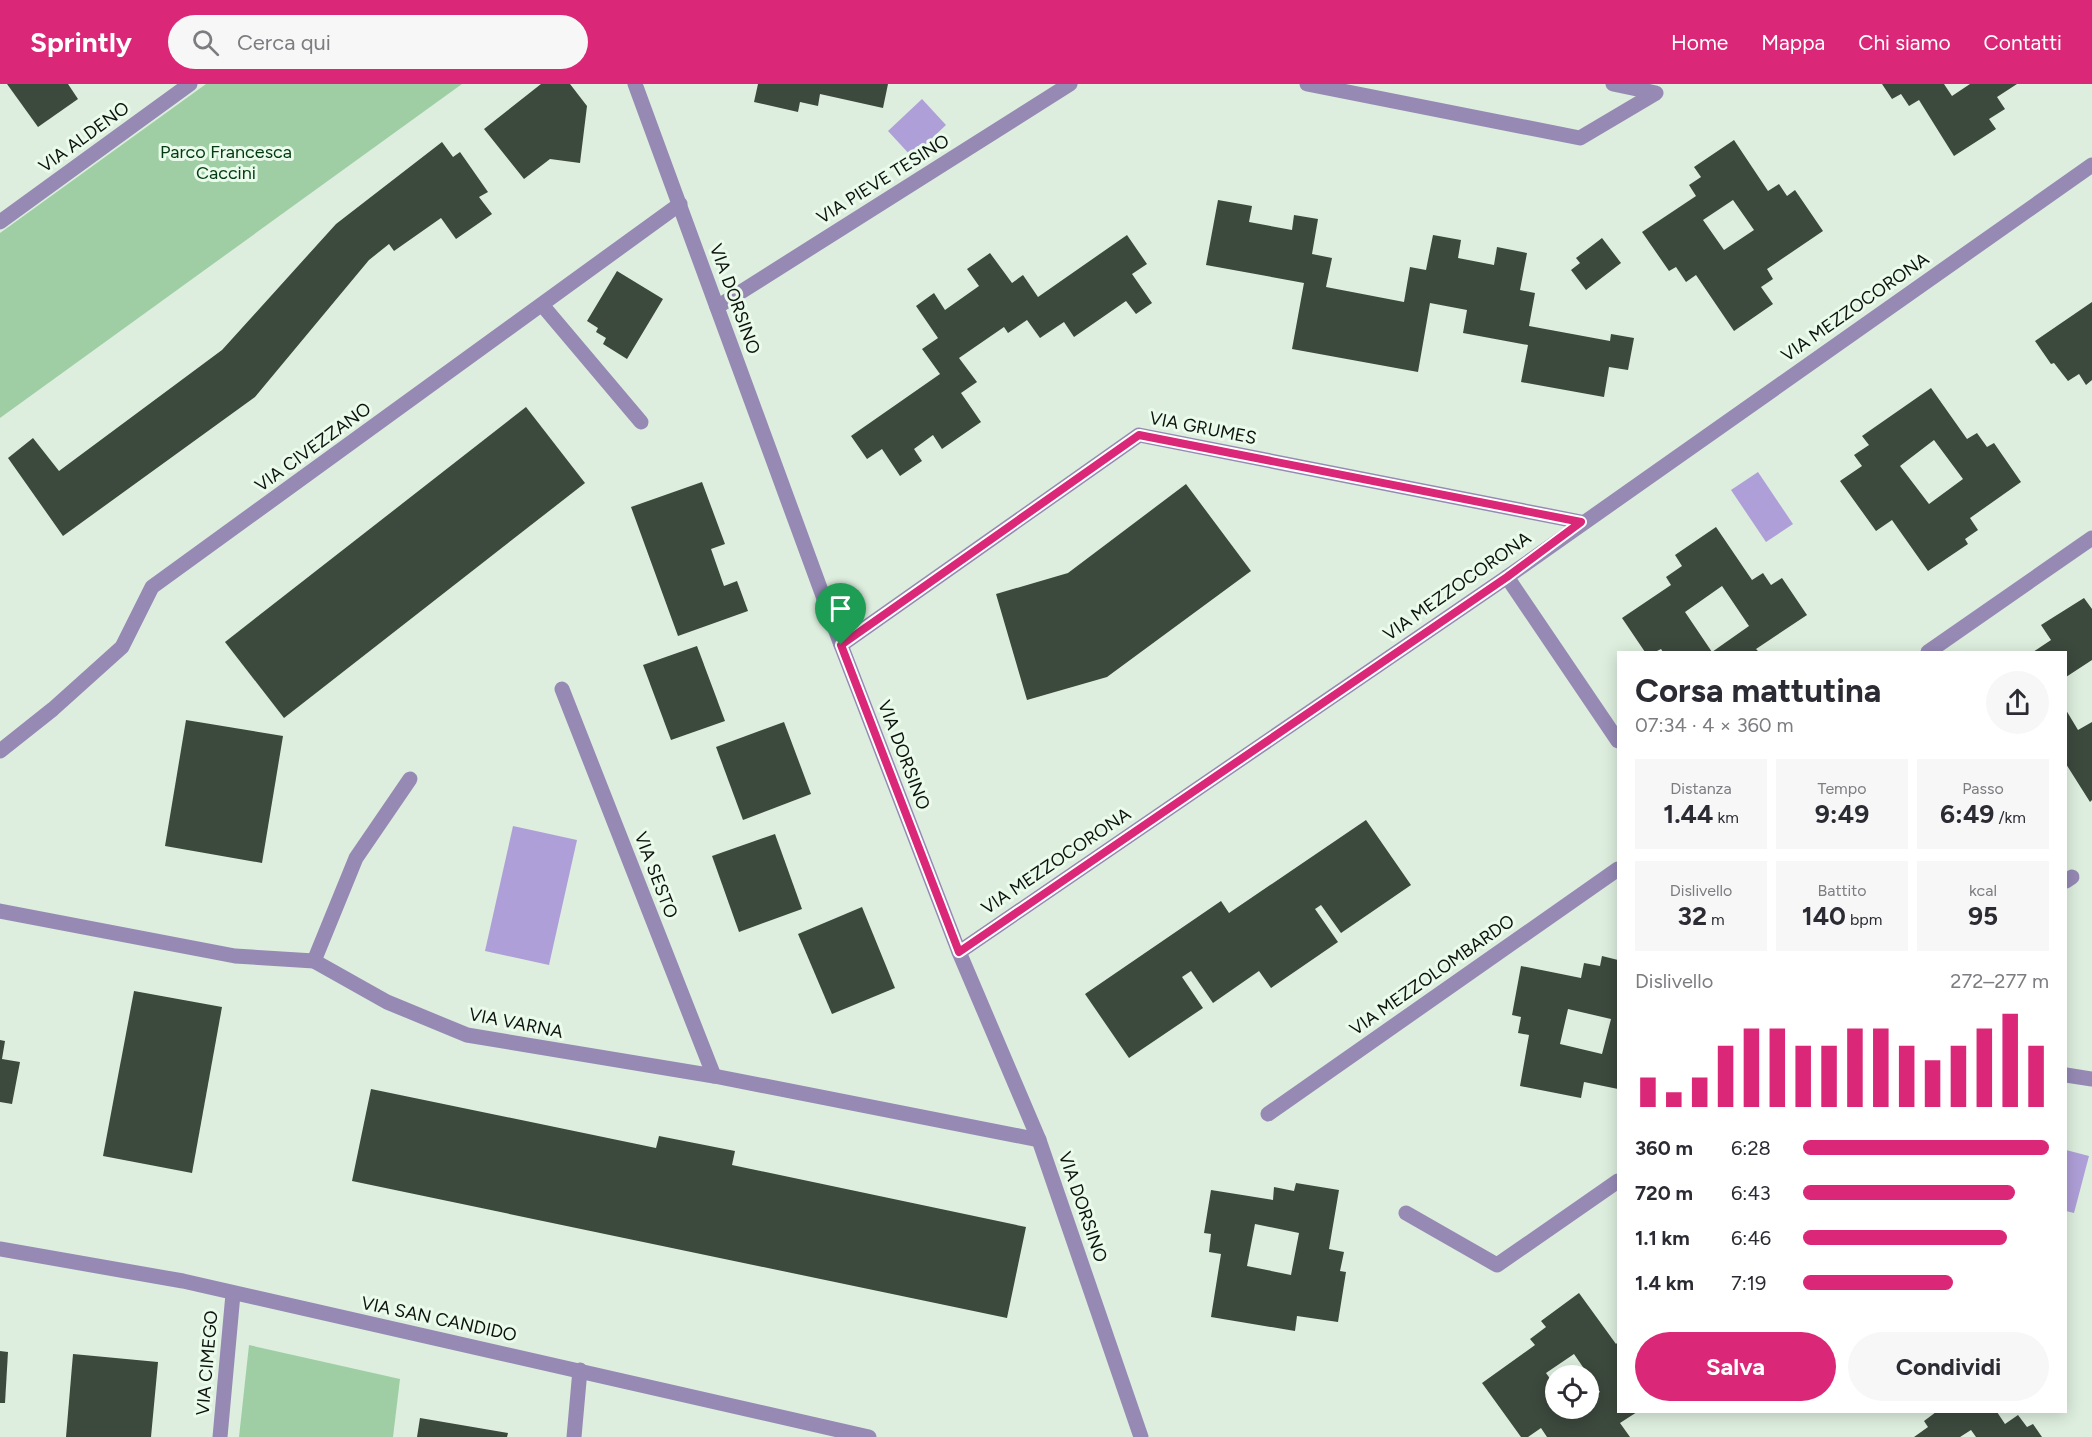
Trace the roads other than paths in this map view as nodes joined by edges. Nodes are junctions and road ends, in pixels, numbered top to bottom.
1 (190, 84) edge
2 (635, 84) edge
3 (1070, 84) edge
4 (1307, 84) edge
5 (1613, 84) edge
6 (2092, 165) edge
7 (680, 204) junction
8 (0, 222) edge
9 (543, 306) junction
10 (717, 307) junction
11 (641, 422) dead end
12 (1581, 522) junction
13 (2092, 538) edge
14 (1507, 577) junction
15 (841, 645) junction
16 (1929, 651) edge
17 (562, 689) dead end
18 (1617, 740) edge
19 (0, 751) edge
20 (410, 779) dead end
21 (1617, 870) edge
22 (0, 911) edge
23 (959, 952) junction
24 (314, 961) junction
25 (2067, 1075) edge
26 (714, 1076) junction
27 (2092, 1079) edge
28 (1268, 1114) dead end
29 (1039, 1140) junction
30 (1617, 1182) edge
31 (1406, 1213) dead end
32 (0, 1249) edge
33 (233, 1293) junction
34 (580, 1370) junction
35 (220, 1437) edge
36 (574, 1437) edge
37 (868, 1437) edge
38 (1141, 1437) edge

1 - 8 street, VIA ALDENO
2 - 7 street, VIA DORSINO
3 - 10 street, VIA PIEVE TESINO
4 - 5 street
6 - 12 street, VIA MEZZOCORONA
7 - 9 street, VIA CIVEZZANO
7 - 10 street, VIA DORSINO
9 - 11 street
9 - 19 street, VIA CIVEZZANO
10 - 15 street, VIA DORSINO
12 - 14 street, VIA MEZZOCORONA
12 - 15 street, VIA GRUMES
13 - 16 street
14 - 18 street
14 - 23 street, VIA MEZZOCORONA
15 - 23 street, VIA DORSINO
17 - 26 street, VIA SESTO
20 - 24 street
21 - 28 street, VIA MEZZOLOMBARDO
22 - 24 street, VIA VARNA
23 - 29 street, VIA DORSINO
24 - 26 street, VIA VARNA
25 - 27 street
26 - 29 street, VIA VARNA
29 - 38 street, VIA DORSINO
30 - 31 street
32 - 33 street, VIA SAN CANDIDO
33 - 34 street, VIA SAN CANDIDO
33 - 35 street, VIA CIMEGO
34 - 36 street
34 - 37 street, VIA SAN CANDIDO

